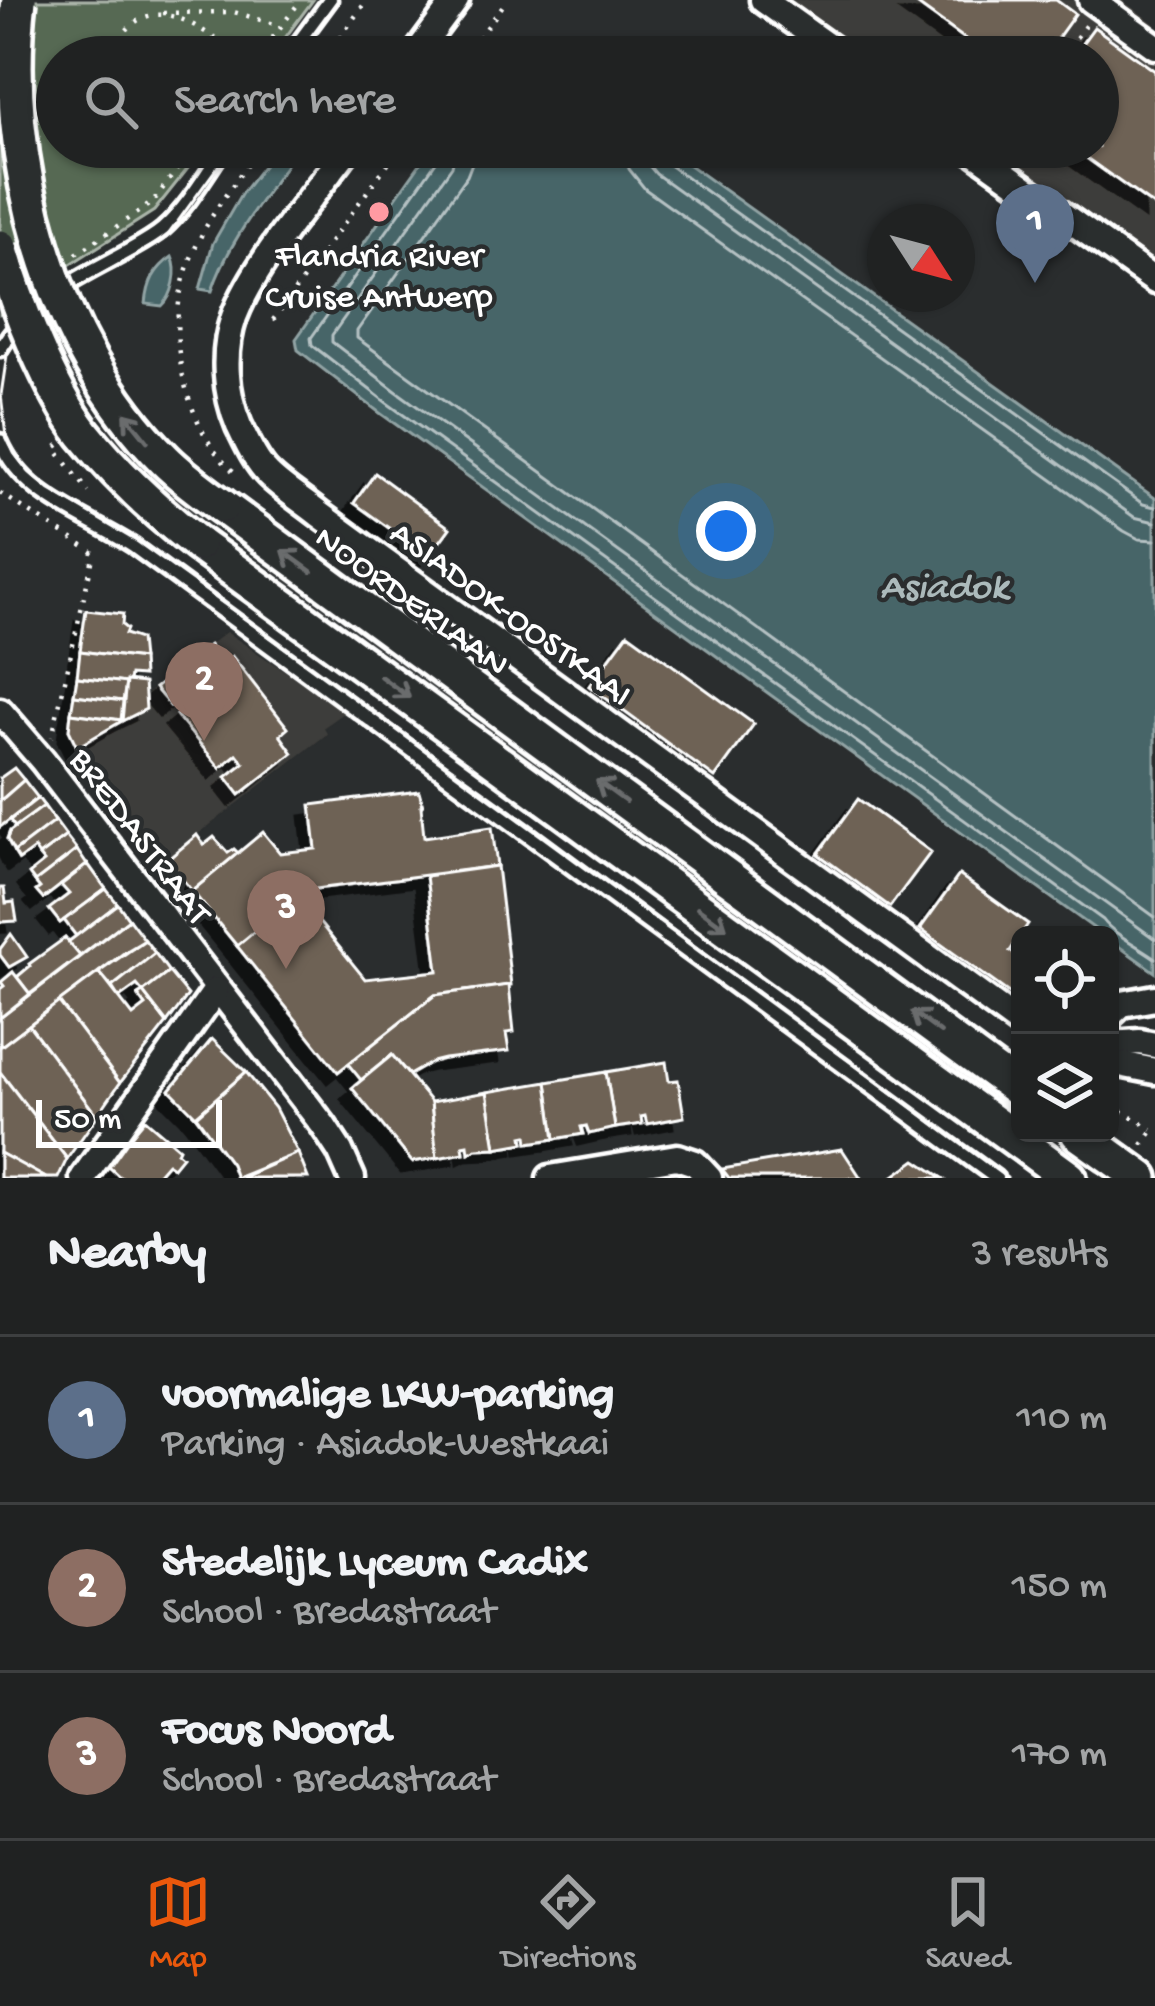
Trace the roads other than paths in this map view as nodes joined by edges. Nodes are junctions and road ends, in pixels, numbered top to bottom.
1 (19, 0) edge
2 (330, 0) edge
3 (456, 0) edge
4 (763, 0) edge
5 (1095, 3) edge
6 (303, 36) edge
7 (429, 36) edge
8 (814, 36) edge
9 (1155, 46) edge
10 (209, 168) edge
11 (333, 168) edge
12 (997, 168) edge
13 (0, 247) edge
14 (1155, 281) edge
15 (0, 349) edge
16 (0, 441) edge
17 (0, 711) edge
18 (216, 990) junction
19 (1155, 998) edge
20 (1119, 1007) edge
21 (1011, 1017) edge
22 (1119, 1043) edge
23 (1155, 1045) edge
24 (1119, 1064) edge
25 (1155, 1071) edge
26 (1011, 1084) edge
27 (1091, 1142) edge
28 (83, 1178) edge
29 (352, 1178) edge
30 (550, 1178) edge
31 (710, 1178) edge
32 (996, 1178) edge
33 (1069, 1178) edge
34 (1141, 1178) edge

26 -> 1 main road, NOORDERLAAN, bridge
2 - 6 lane
3 - 7 street
4 - 8 street
5 - 9 street
10 - 15 lane
11 - 21 street, ASIADOK-OOSTKAAI
12 - 14 street
13 -> 33 main road, bridge
16 - 32 lane
17 - 18 street, BREDASTRAAT
18 - 28 street
18 - 29 street, BREDASTRAAT
19 - 20 street
22 - 23 street
24 - 25 street
27 - 34 main road
30 - 31 street

